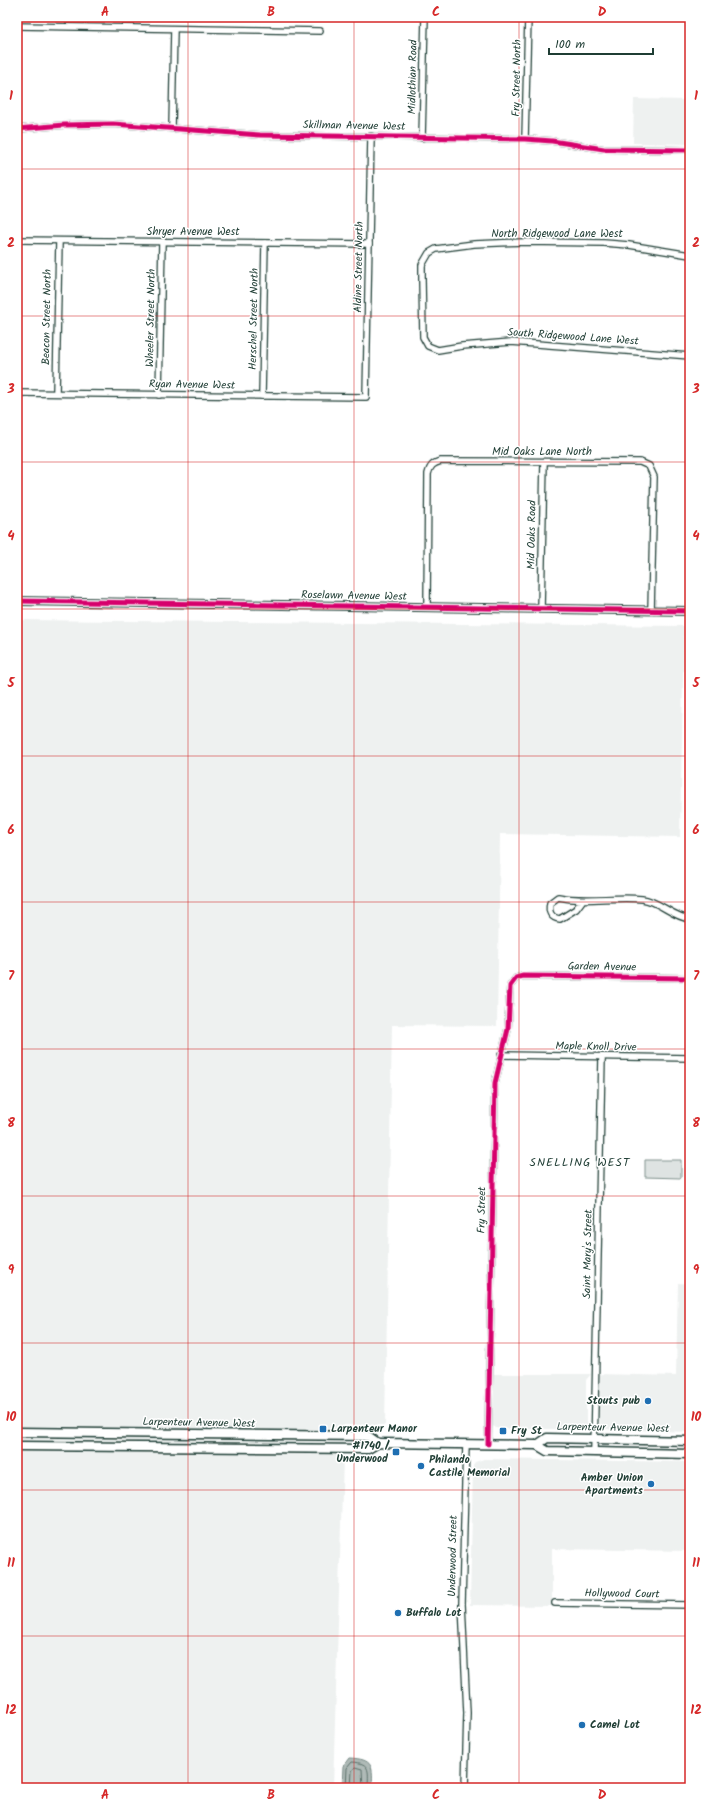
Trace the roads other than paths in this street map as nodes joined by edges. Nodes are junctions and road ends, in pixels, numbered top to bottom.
1 (425, 17) edge
2 (528, 17) edge
3 (17, 26) edge
4 (174, 29) junction
5 (320, 31) dead end
6 (172, 128) junction
7 (17, 129) edge
8 (371, 136) junction
9 (422, 138) junction
10 (525, 139) junction
11 (690, 150) edge
12 (17, 240) edge
13 (59, 240) junction
14 (162, 242) junction
15 (265, 242) junction
16 (369, 244) junction
17 (690, 255) edge
18 (422, 280) joint
19 (690, 356) edge
20 (17, 393) edge
21 (56, 393) junction
22 (159, 395) junction
23 (262, 396) junction
24 (366, 397) joint
25 (544, 462) junction
26 (17, 601) edge
27 (427, 607) junction
28 (541, 609) junction
29 (650, 611) junction
30 (690, 611) edge
31 (582, 900) junction
32 (690, 919) edge
33 (690, 978) edge
34 (514, 980) joint
35 (501, 1055) junction
36 (602, 1057) junction
37 (690, 1058) edge
38 (17, 1432) edge
39 (165, 1434) junction
40 (594, 1438) junction
41 (690, 1441) edge
42 (378, 1443) junction
43 (466, 1444) junction
44 (488, 1444) junction
45 (537, 1445) junction
46 (17, 1446) edge
47 (165, 1448) junction
48 (594, 1452) junction
49 (690, 1454) edge
50 (555, 1602) dead end
51 (690, 1605) edge
52 (465, 1788) edge

1 - 9 street, Midlothian Road
2 - 10 street, Fry Street North
3 - 4 street
4 - 5 street
4 - 6 street
6 - 7 street, Skillman Avenue West
6 - 8 street, Skillman Avenue West
8 - 9 street, Skillman Avenue West
8 - 16 street, Aldine Street North
9 - 10 street, Skillman Avenue West
10 - 11 street, Skillman Avenue West
12 - 13 street, Shryer Avenue West
13 - 14 street, Shryer Avenue West
13 - 21 street, Beacon Street North
14 - 15 street, Shryer Avenue West
14 - 22 street, Wheeler Street North
15 - 16 street, Shryer Avenue West
15 - 23 street, Herschel Street North
16 - 24 street, Aldine Street North
17 - 18 street, North Ridgewood Lane West
18 - 19 street, South Ridgewood Lane West
20 - 21 street, Ryan Avenue West
21 - 22 street, Ryan Avenue West
22 - 23 street, Ryan Avenue West
23 - 24 street, Ryan Avenue West
25 - 27 street, Mid Oaks Lane North
25 - 28 street, Mid Oaks Road
25 - 29 street, Mid Oaks Lane North
26 - 27 street, Roselawn Avenue West
27 - 28 street, Roselawn Avenue West
28 - 29 street, Roselawn Avenue West
29 - 30 street, Roselawn Avenue West
31 - 31 street
31 - 32 street
33 - 34 street, Garden Avenue
34 - 35 street, Fry Street
35 - 36 street, Maple Knoll Drive
35 - 44 street, Fry Street
36 - 37 street, Maple Knoll Drive
36 - 40 street, Saint Mary's Street
38 - 39 main road, Larpenteur Avenue West
39 - 42 main road, Larpenteur Avenue West
39 - 47 main road
40 - 41 main road, Larpenteur Avenue West
40 - 45 main road, Larpenteur Avenue West
40 - 48 street, Saint Mary's Street
42 - 43 main road, Larpenteur Avenue West
42 - 47 main road, Larpenteur Avenue West
43 - 44 main road, Larpenteur Avenue West
43 - 52 street, Underwood Street
44 - 45 main road, Larpenteur Avenue West
45 - 48 main road, Larpenteur Avenue West
46 - 47 main road, Larpenteur Avenue West
48 - 49 main road, Larpenteur Avenue West
50 - 51 street, Hollywood Court

